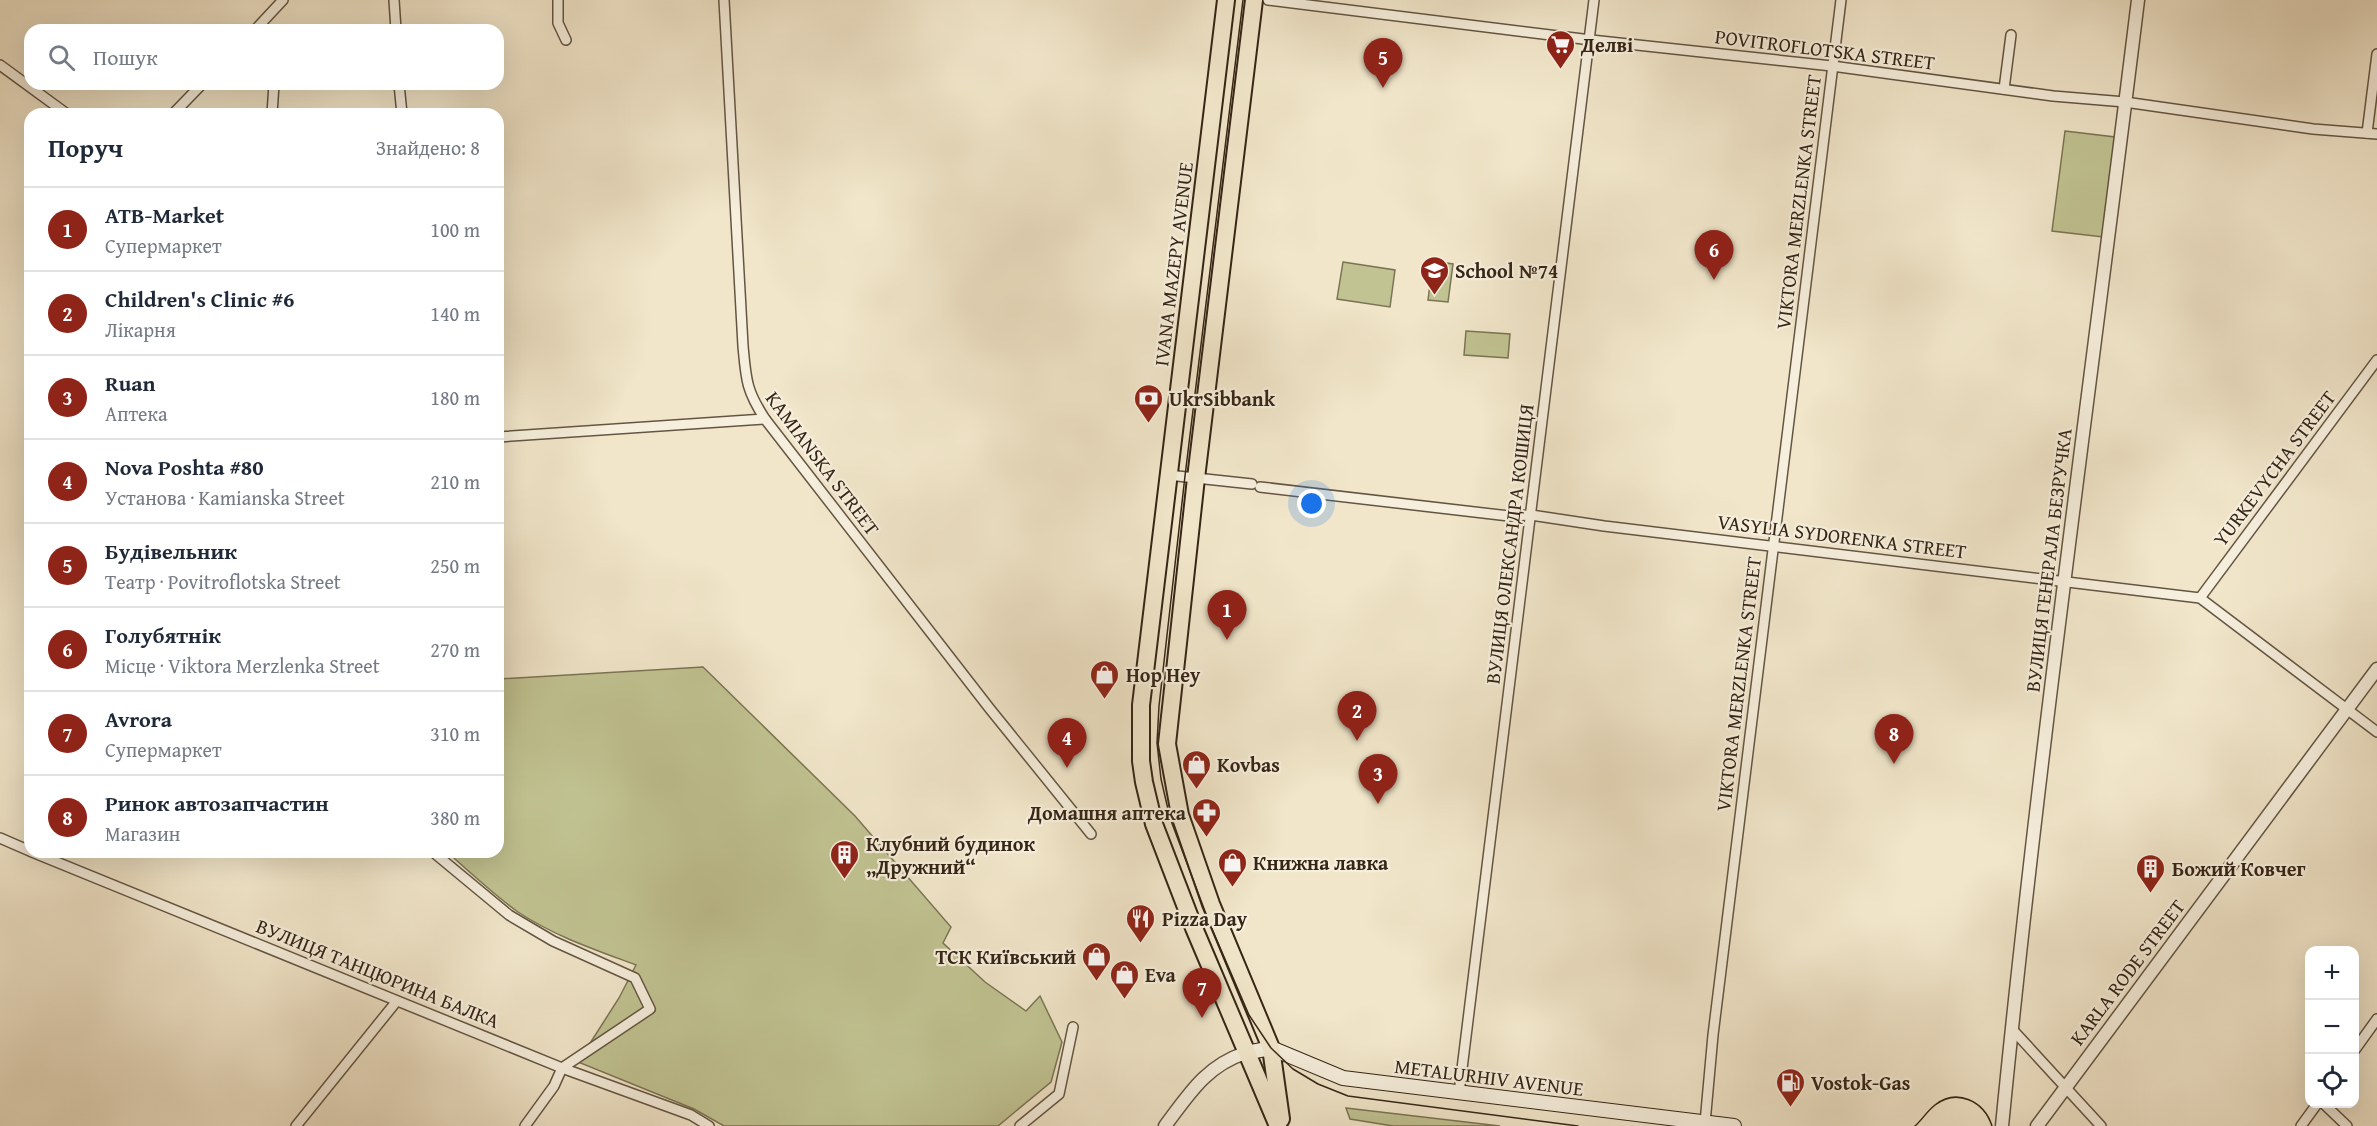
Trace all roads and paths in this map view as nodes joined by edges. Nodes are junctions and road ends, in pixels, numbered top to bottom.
1 (283, 0) edge
2 (394, 0) edge
3 (558, 0) edge
4 (724, 0) edge
5 (1226, 0) edge
6 (1254, 0) edge
7 (1268, 0) edge
8 (1594, 0) edge
9 (1841, 0) edge
10 (2138, 0) edge
11 (261, 24) edge
12 (396, 24) edge
13 (2011, 35) dead end
14 (566, 40) dead end
15 (1591, 40) junction
16 (2377, 54) edge
17 (0, 65) edge
18 (1832, 66) junction
19 (24, 83) edge
20 (2004, 89) junction
21 (34, 90) edge
22 (196, 90) edge
23 (274, 90) edge
24 (400, 90) edge
25 (2125, 102) junction
26 (59, 108) edge
27 (178, 108) edge
28 (272, 108) edge
29 (401, 108) edge
30 (2372, 133) edge
31 (2377, 360) edge
32 (765, 419) junction
33 (504, 437) edge
34 (1168, 475) junction
35 (1196, 478) junction
36 (1531, 515) junction
37 (1772, 546) junction
38 (2065, 580) junction
39 (2200, 598) junction
40 (2377, 669) edge
41 (2347, 710) junction
42 (2377, 732) edge
43 (1091, 834) dead end
44 (0, 838) edge
45 (24, 848) edge
46 (49, 858) edge
47 (440, 858) edge
48 (396, 1002) junction
49 (2377, 1019) edge
50 (1073, 1027) dead end
51 (2012, 1029) junction
52 (2359, 1045) edge
53 (1271, 1048) junction
54 (1245, 1053) junction
55 (562, 1068) junction
56 (2065, 1089) junction
57 (1459, 1093) junction
58 (2314, 1108) edge
59 (2328, 1108) edge
60 (1705, 1123) junction
61 (296, 1126) edge
62 (525, 1126) edge
63 (709, 1126) edge
64 (1020, 1126) edge
65 (1165, 1126) edge
66 (1278, 1126) edge
67 (1282, 1126) edge
68 (1734, 1126) edge
69 (2002, 1126) edge
70 (2037, 1126) edge
71 (2101, 1126) edge
72 (2301, 1126) edge
73 (2347, 1126) edge

1 - 11 street
2 - 12 street
3 - 14 street
4 - 32 street, KAMIANSKA STREET
5 - 34 highway, IVANA MAZEPY AVENUE
6 - 35 highway
7 - 15 street, POVITROFLOTSKA STREET
8 - 15 street, ВУЛИЦЯ ОЛЕКСАНДРА КОШИЦЯ
9 - 18 street, VIKTORA MERZLENKA STREET
10 - 25 street, ВУЛИЦЯ ГЕНЕРАЛА БЕЗРУЧКА
13 - 20 street
15 - 18 street, POVITROFLOTSKA STREET
15 - 36 street, ВУЛИЦЯ ОЛЕКСАНДРА КОШИЦЯ
16 - 30 street
17 - 19 street
18 - 20 street, POVITROFLOTSKA STREET
18 - 37 street, VIKTORA MERZLENKA STREET
20 - 25 street, POVITROFLOTSKA STREET
21 - 26 street
22 - 27 street
23 - 28 street
24 - 29 street
25 - 30 street, POVITROFLOTSKA STREET
25 - 38 street, ВУЛИЦЯ ГЕНЕРАЛА БЕЗРУЧКА
31 - 39 street, YURKEVYCHA STREET
32 - 33 street
32 - 43 street, KAMIANSKA STREET
34 - 35 street, VASYLIA SYDORENKA STREET
34 - 54 highway, IVANA MAZEPY AVENUE
35 - 36 street, VASYLIA SYDORENKA STREET
35 - 53 highway
36 - 37 street, VASYLIA SYDORENKA STREET
36 - 57 street, ВУЛИЦЯ ОЛЕКСАНДРА КОШИЦЯ
37 - 38 street, VASYLIA SYDORENKA STREET
37 - 60 street, VIKTORA MERZLENKA STREET
38 - 39 street, VASYLIA SYDORENKA STREET
38 - 51 street, ВУЛИЦЯ ГЕНЕРАЛА БЕЗРУЧКА
39 - 41 street, VASYLIA SYDORENKA STREET
40 - 41 street, KARLA RODE STREET
41 - 42 street, VASYLIA SYDORENKA STREET
41 - 56 street, KARLA RODE STREET
44 - 45 street, ВУЛИЦЯ ТАНЦЮРИНА БАЛКА
46 - 48 street, ВУЛИЦЯ ТАНЦЮРИНА БАЛКА
47 - 55 street
48 - 55 street, ВУЛИЦЯ ТАНЦЮРИНА БАЛКА
48 - 61 street
49 - 52 street
50 - 64 street
51 - 56 street
51 - 69 street, ВУЛИЦЯ ГЕНЕРАЛА БЕЗРУЧКА
53 - 54 main road
53 - 57 main road, METALURHIV AVENUE
53 - 67 highway
54 - 65 street
54 - 66 highway, IVANA MAZEPY AVENUE
55 - 62 street
55 - 63 street, ВУЛИЦЯ ТАНЦЮРИНА БАЛКА
56 - 70 street, KARLA RODE STREET
56 - 71 street
57 - 60 main road, METALURHIV AVENUE
58 - 72 street
59 - 73 street
60 - 68 main road, METALURHIV AVENUE

